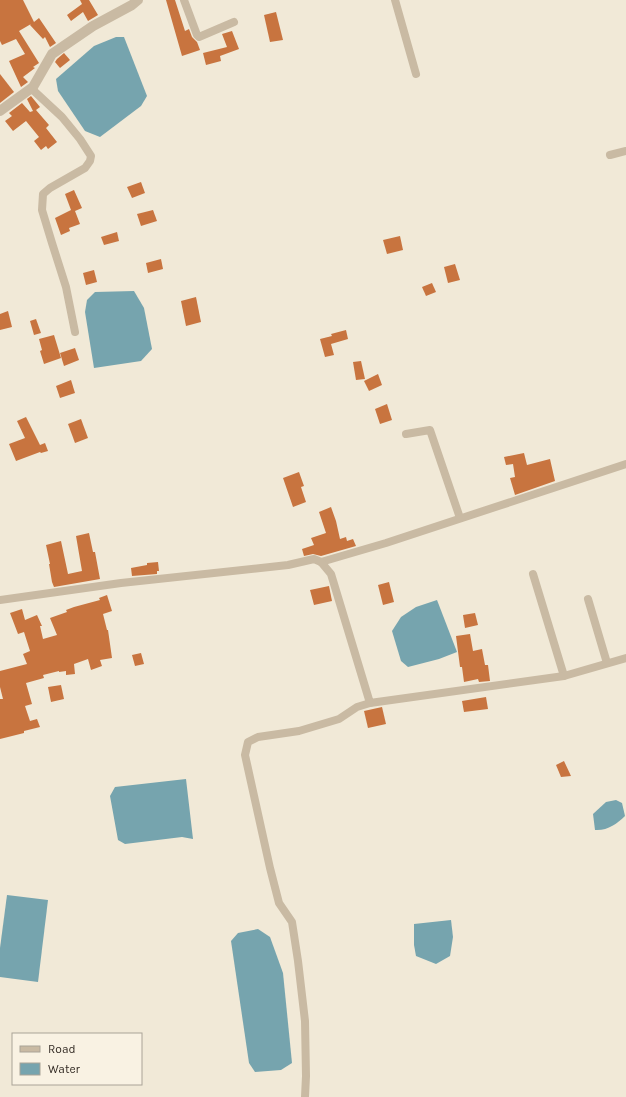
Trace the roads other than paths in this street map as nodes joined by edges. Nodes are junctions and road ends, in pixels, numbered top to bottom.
1 (138, 0) edge
2 (184, 0) edge
3 (396, 0) edge
4 (234, 22) dead end
5 (416, 74) dead end
6 (33, 87) junction
7 (0, 111) edge
8 (626, 151) edge
9 (610, 155) dead end
10 (75, 332) dead end
11 (406, 434) dead end
12 (626, 464) edge
13 (460, 518) junction
14 (320, 562) junction
15 (533, 574) dead end
16 (588, 599) dead end
17 (0, 600) edge
18 (626, 658) edge
19 (607, 663) junction
20 (564, 676) junction
21 (370, 703) junction
22 (304, 1097) edge

1 - 6 street
2 - 4 street
3 - 5 street
6 - 7 street
6 - 10 street
8 - 9 street
11 - 13 street
12 - 13 street
13 - 14 street
14 - 17 street
14 - 21 street
15 - 20 street
16 - 19 street
18 - 19 street
19 - 20 street
20 - 21 street
21 - 22 street

